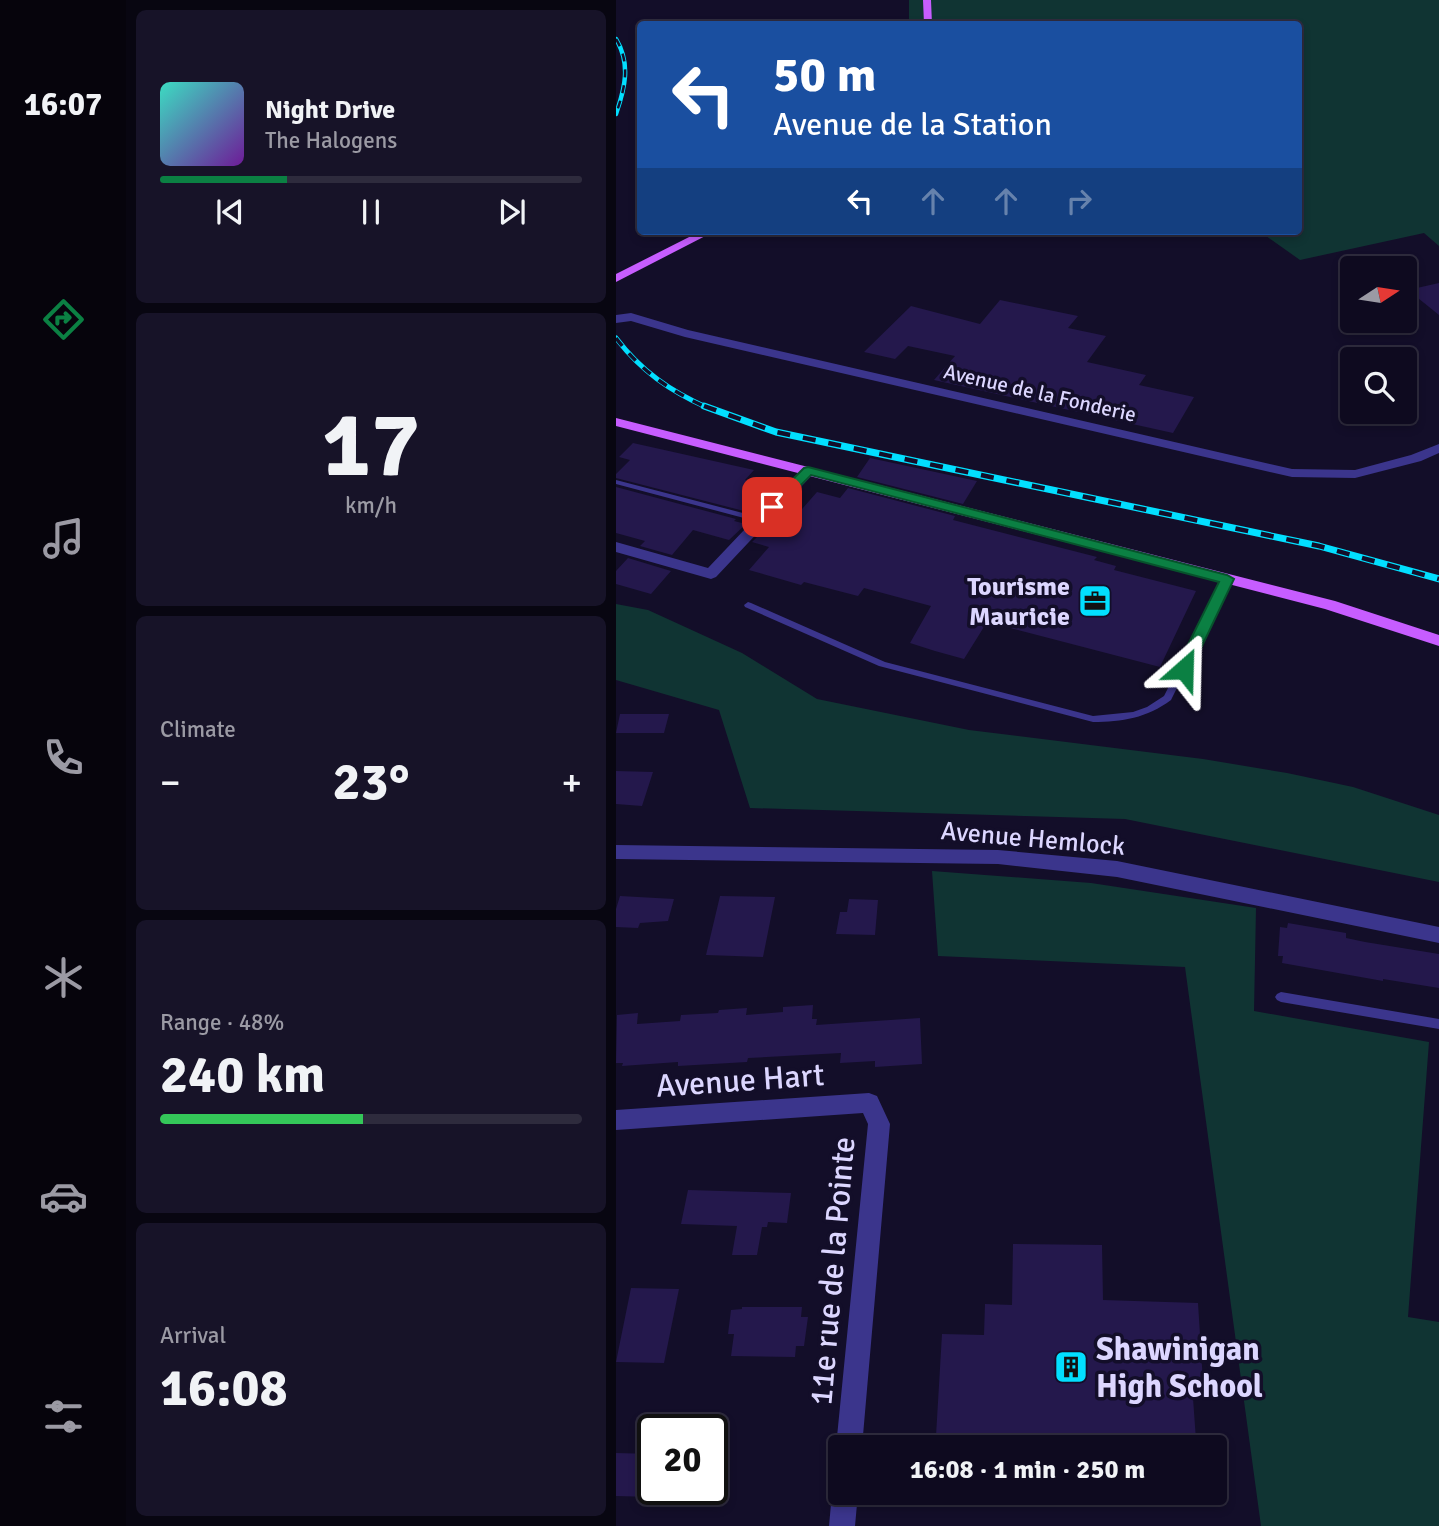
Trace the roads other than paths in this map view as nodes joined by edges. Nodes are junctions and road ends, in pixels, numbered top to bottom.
1 (927, 0) edge
2 (928, 21) edge
3 (701, 235) edge
4 (616, 279) edge
5 (616, 319) edge
6 (616, 422) edge
7 (1439, 448) edge
8 (808, 471) junction
9 (616, 482) edge
10 (759, 520) junction
11 (616, 547) edge
12 (1227, 579) junction
13 (748, 605) dead end
14 (1439, 641) edge
15 (616, 852) edge
16 (1439, 935) edge
17 (1281, 997) dead end
18 (1439, 1024) edge
19 (869, 1103) joint
20 (616, 1120) edge
21 (850, 1435) edge
22 (844, 1505) edge
23 (842, 1526) edge

1 - 2 main road
3 - 4 main road
5 - 7 street, Avenue de la Fonderie
6 - 8 main road
8 - 10 street
8 - 12 main road
9 - 10 lane
10 - 11 street
12 - 13 lane
12 - 14 main road
15 - 16 street, Avenue Hemlock
17 - 18 lane
19 - 20 street, Avenue Hart
19 - 21 street, 11e rue de la Pointe
22 - 23 street

